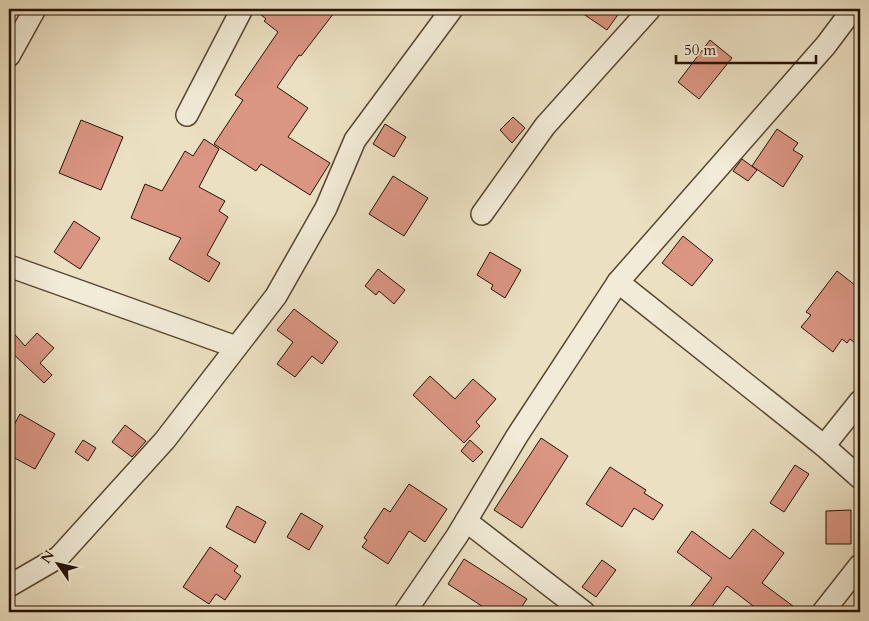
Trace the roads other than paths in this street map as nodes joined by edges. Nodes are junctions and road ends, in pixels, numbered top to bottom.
1 (35, 9) edge
2 (242, 9) edge
3 (452, 9) edge
4 (650, 9) edge
5 (853, 9) edge
6 (9, 56) edge
7 (187, 115) dead end
8 (482, 214) dead end
9 (9, 266) edge
10 (618, 282) junction
11 (236, 347) junction
12 (860, 401) edge
13 (824, 446) junction
14 (860, 478) edge
15 (466, 521) junction
16 (860, 565) edge
17 (9, 586) edge
18 (405, 612) edge
19 (584, 612) edge
20 (822, 612) edge

1 - 6 street
2 - 7 street
3 - 11 street
4 - 8 street
5 - 10 street
9 - 11 street
10 - 13 street
10 - 15 street
11 - 17 street
12 - 13 street
13 - 14 street
15 - 18 street
15 - 19 street
16 - 20 street

